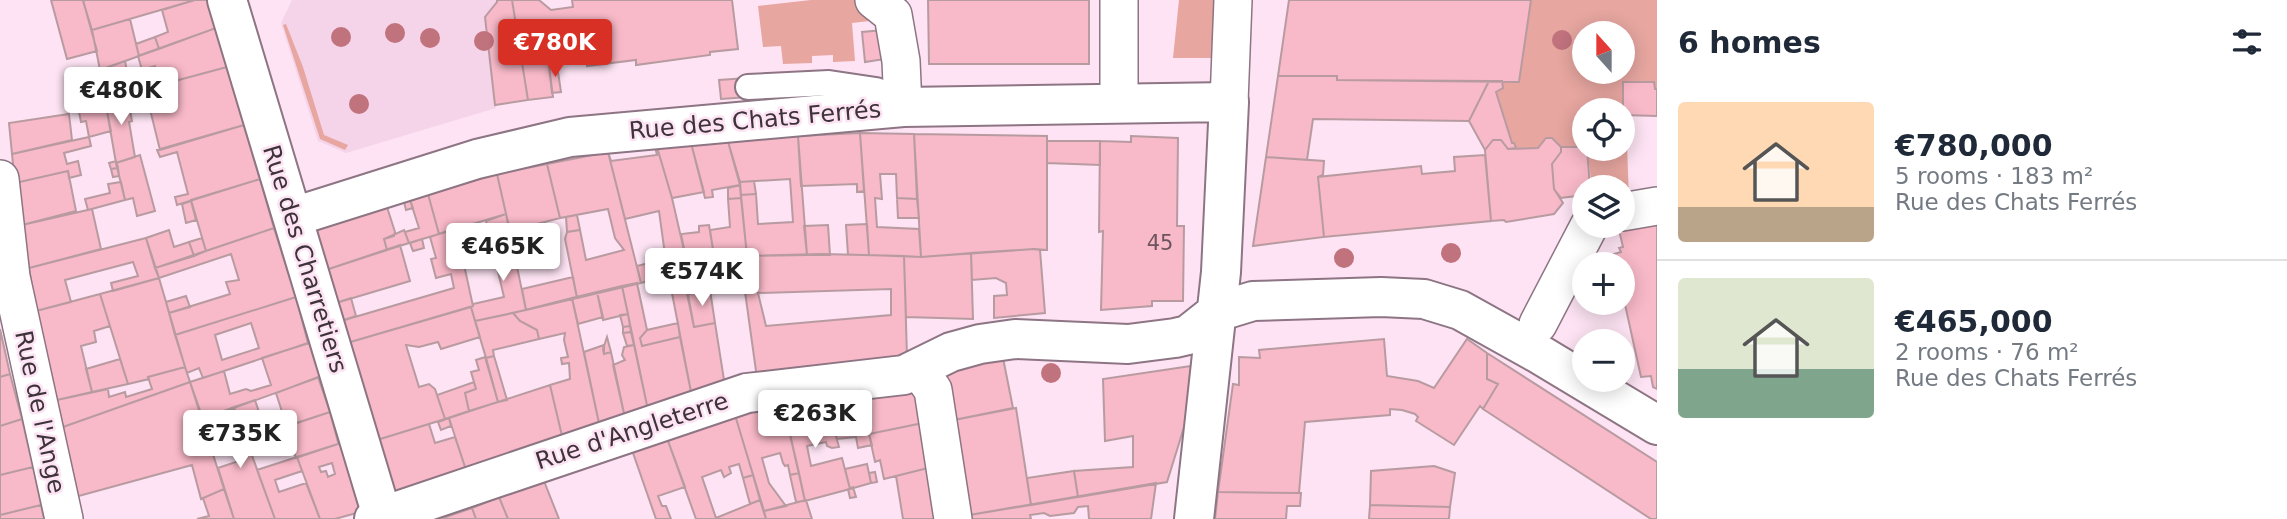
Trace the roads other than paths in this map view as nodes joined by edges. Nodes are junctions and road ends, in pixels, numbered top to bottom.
1 (227, 0) edge
2 (874, 0) edge
3 (1119, 0) edge
4 (1233, 0) edge
5 (747, 87) dead end
6 (1229, 102) junction
7 (1119, 103) junction
8 (903, 107) junction
9 (0, 180) edge
10 (1657, 206) edge
11 (1635, 210) edge
12 (293, 217) junction
13 (1584, 238) edge
14 (1217, 312) junction
15 (1539, 339) junction
16 (918, 369) junction
17 (1657, 425) edge
18 (380, 518) edge
19 (64, 519) edge
20 (953, 519) edge
21 (1194, 519) edge

1 - 12 street, Rue des Charretiers
2 - 8 street
3 - 7 street
4 - 6 street
5 - 8 lane
6 - 7 street, Rue des Chats Ferrés
6 - 14 street
7 - 8 street, Rue des Chats Ferrés
8 - 12 street, Rue des Chats Ferrés
9 - 19 street, Rue de l'Ange
10 - 11 street
12 - 18 street, Rue des Charretiers
13 - 15 street
14 - 15 street, Rue d'Angleterre
14 - 16 street, Rue d'Angleterre
14 - 21 street
15 - 17 street, Rue d'Angleterre
16 - 18 street, Rue d'Angleterre
16 - 20 street

